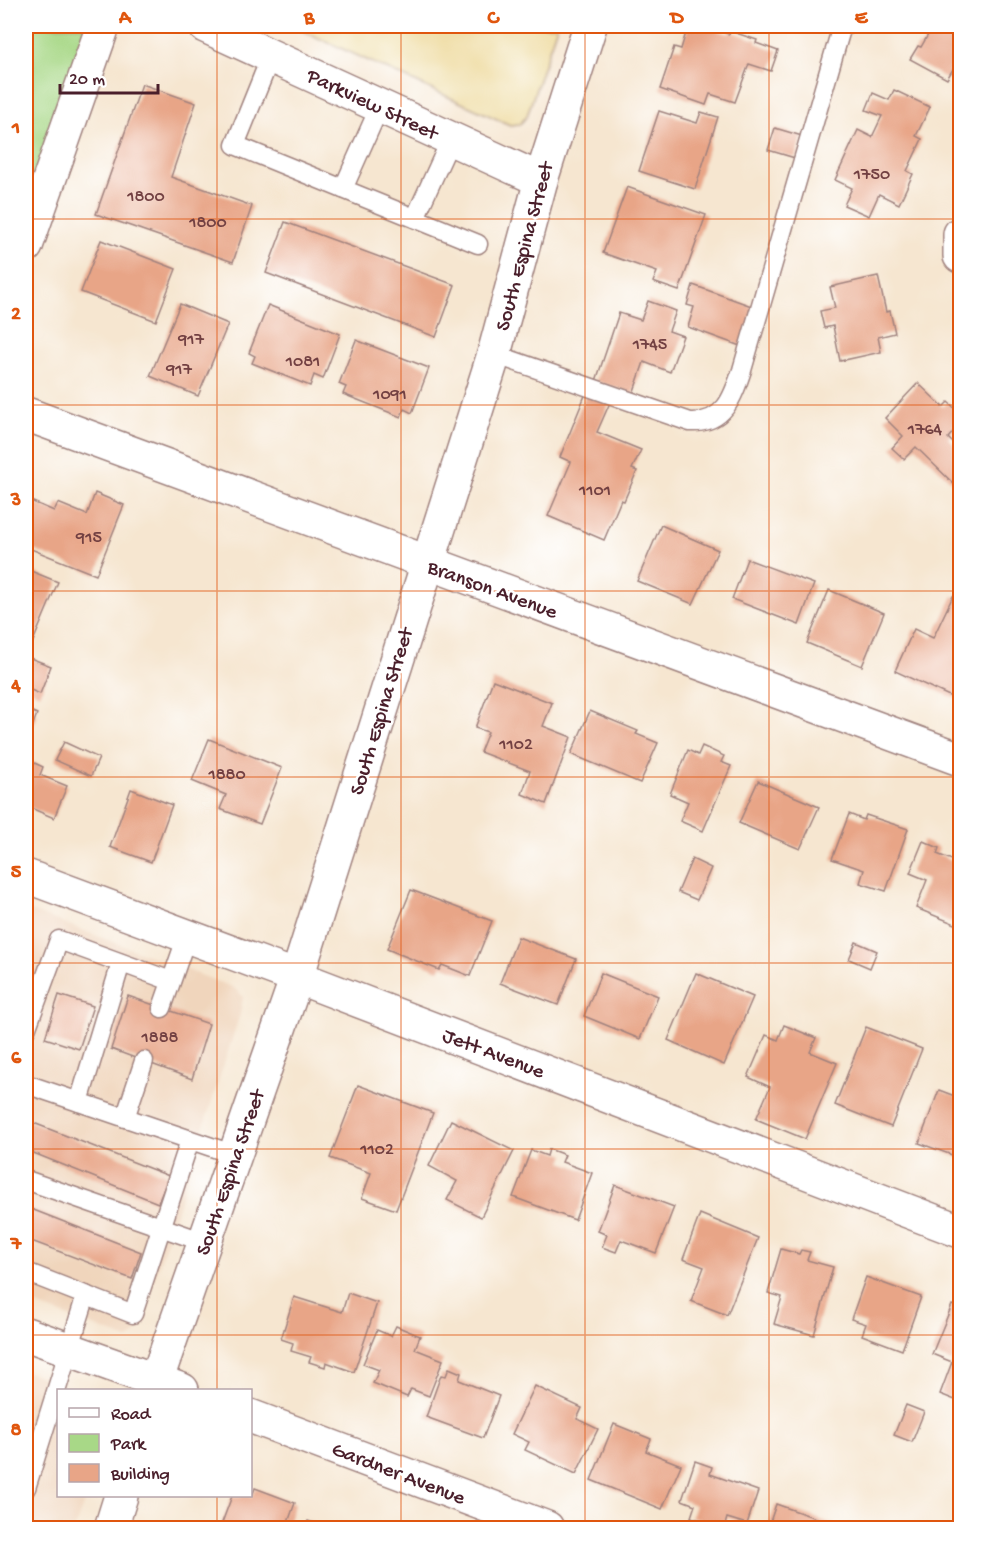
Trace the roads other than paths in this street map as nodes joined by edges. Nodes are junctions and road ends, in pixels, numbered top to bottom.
1 (104, 26) edge
2 (205, 26) edge
3 (590, 26) edge
4 (842, 26) edge
5 (271, 56) junction
6 (380, 106) junction
7 (452, 139) junction
8 (540, 180) junction
9 (343, 189) junction
10 (414, 218) junction
11 (960, 234) edge
12 (478, 244) dead end
13 (26, 246) edge
14 (960, 256) edge
15 (494, 354) junction
16 (26, 414) edge
17 (426, 564) junction
18 (960, 759) edge
19 (26, 876) edge
20 (187, 936) junction
21 (121, 963) junction
22 (297, 977) junction
23 (171, 981) junction
24 (162, 1008) dead end
25 (26, 1030) edge
26 (144, 1061) dead end
27 (26, 1084) edge
28 (80, 1102) junction
29 (125, 1118) junction
30 (190, 1140) junction
31 (235, 1155) junction
32 (26, 1180) edge
33 (162, 1229) junction
34 (960, 1231) edge
35 (204, 1242) junction
36 (26, 1272) edge
37 (86, 1295) junction
38 (26, 1334) edge
39 (69, 1350) junction
40 (163, 1387) edge
41 (252, 1417) edge
42 (26, 1488) edge
43 (121, 1497) edge
44 (111, 1528) edge
45 (548, 1528) edge

1 - 13 street
2 - 5 street, Parkview Street
3 - 8 street, South Espina Street
4 - 15 lane
5 - 6 street, Parkview Street
5 - 9 lane
6 - 7 street, Parkview Street
6 - 9 lane
7 - 8 street, Parkview Street
7 - 10 lane
8 - 15 street, South Espina Street
9 - 10 lane
10 - 12 lane
11 - 14 street
15 - 17 street, South Espina Street
16 - 17 street, Branson Avenue
17 - 18 street, Branson Avenue
17 - 22 street, South Espina Street
19 - 20 street, Jett Avenue
20 - 22 street, Jett Avenue
20 - 23 lane
21 - 23 lane
21 - 25 lane
21 - 28 lane
22 - 31 street, South Espina Street
22 - 34 street, Jett Avenue
23 - 24 lane
26 - 29 lane
27 - 28 lane
28 - 29 lane
29 - 30 lane
30 - 31 lane
30 - 33 lane
31 - 35 street, South Espina Street
32 - 33 lane
33 - 35 lane
33 - 37 lane
35 - 40 street, South Espina Street
36 - 37 lane
37 - 39 lane
38 - 39 street
39 - 40 street
39 - 42 lane
41 - 45 street, Gardner Avenue
43 - 44 street

